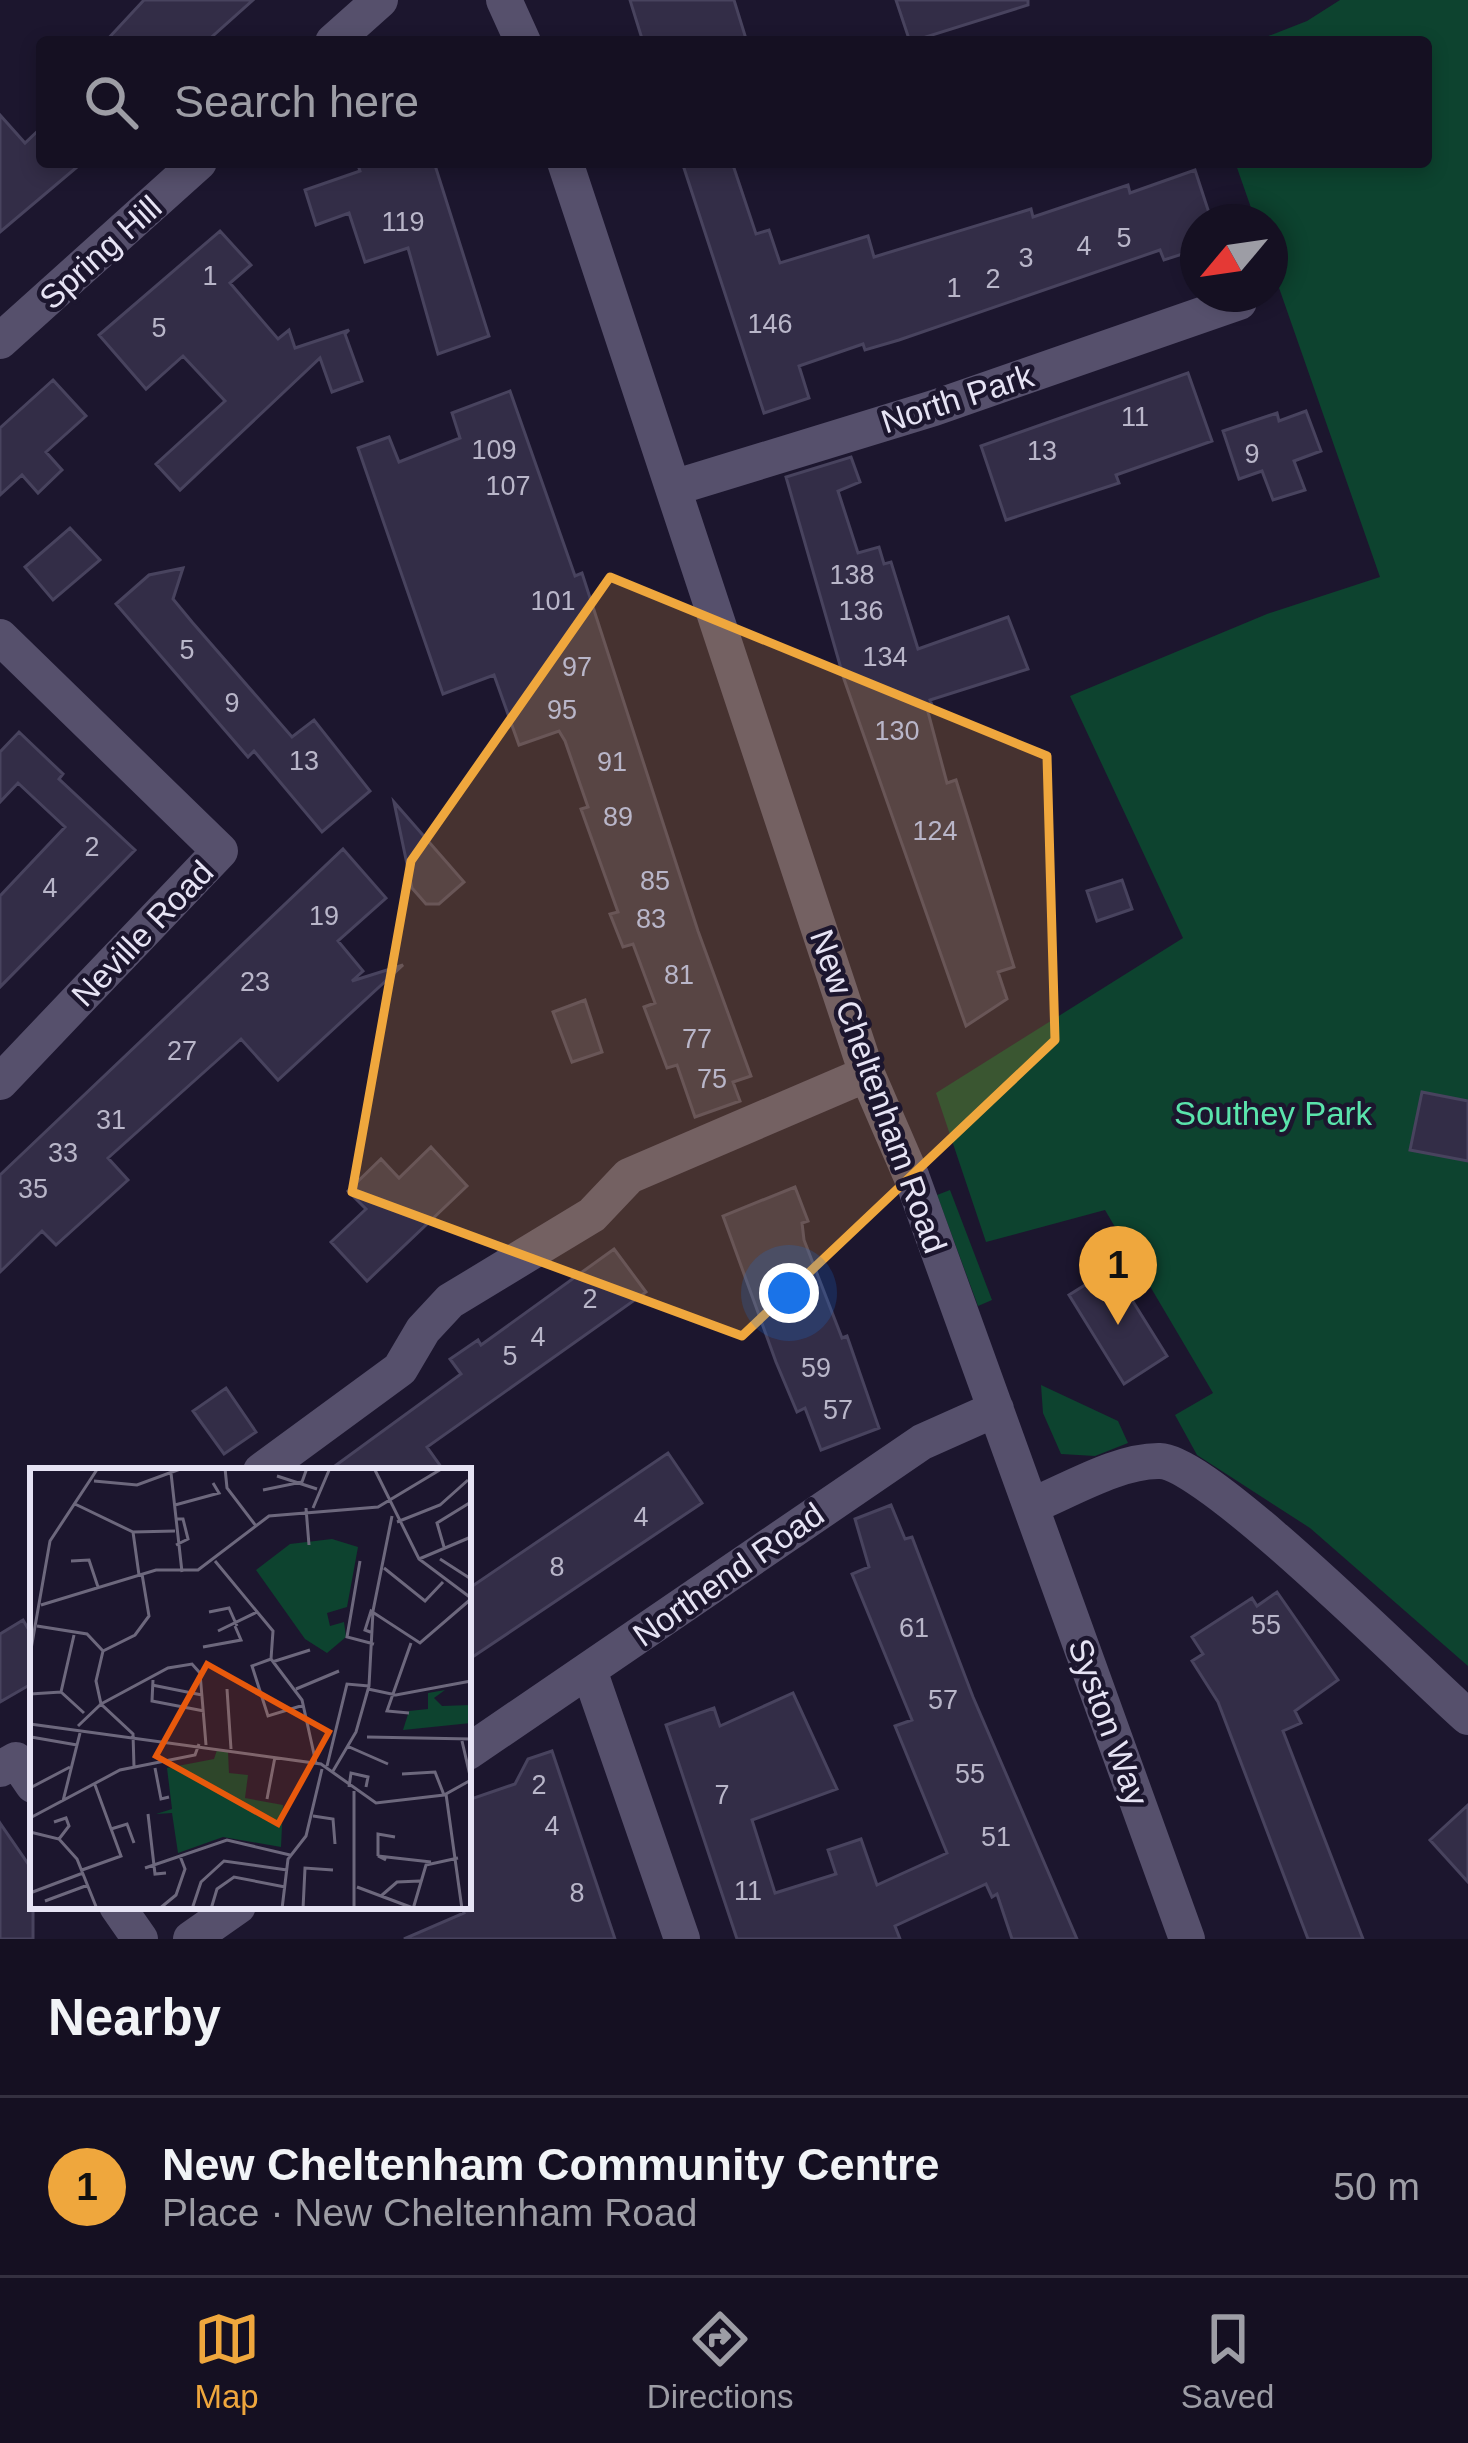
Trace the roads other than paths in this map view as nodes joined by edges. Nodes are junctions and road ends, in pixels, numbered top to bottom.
1 (380, 0) edge
2 (504, 0) edge
3 (340, 36) edge
4 (521, 36) edge
5 (193, 168) edge
6 (567, 168) edge
7 (1210, 312) edge
8 (0, 341) edge
9 (673, 488) junction
10 (0, 637) edge
11 (867, 1074) junction
12 (0, 1082) edge
13 (996, 1409) junction
14 (265, 1468) edge
15 (1030, 1506) junction
16 (589, 1670) junction
17 (1468, 1717) edge
18 (471, 1750) edge
19 (119, 1909) edge
20 (234, 1909) edge
21 (140, 1939) edge
22 (191, 1939) edge
23 (682, 1939) edge
24 (1187, 1939) edge

1 - 3 street
2 - 4 street
5 - 8 street, Spring Hill
6 - 9 street, New Cheltenham Road
7 - 9 street, North Park
9 - 11 street, New Cheltenham Road
10 - 12 street, Neville Road
11 - 13 street, New Cheltenham Road
11 - 14 street
13 - 15 street, New Cheltenham Road
13 - 16 street, Northend Road
15 - 17 street
15 - 24 street, Syston Way
16 - 18 street, Northend Road
16 - 23 street
19 - 21 street
20 - 22 street

